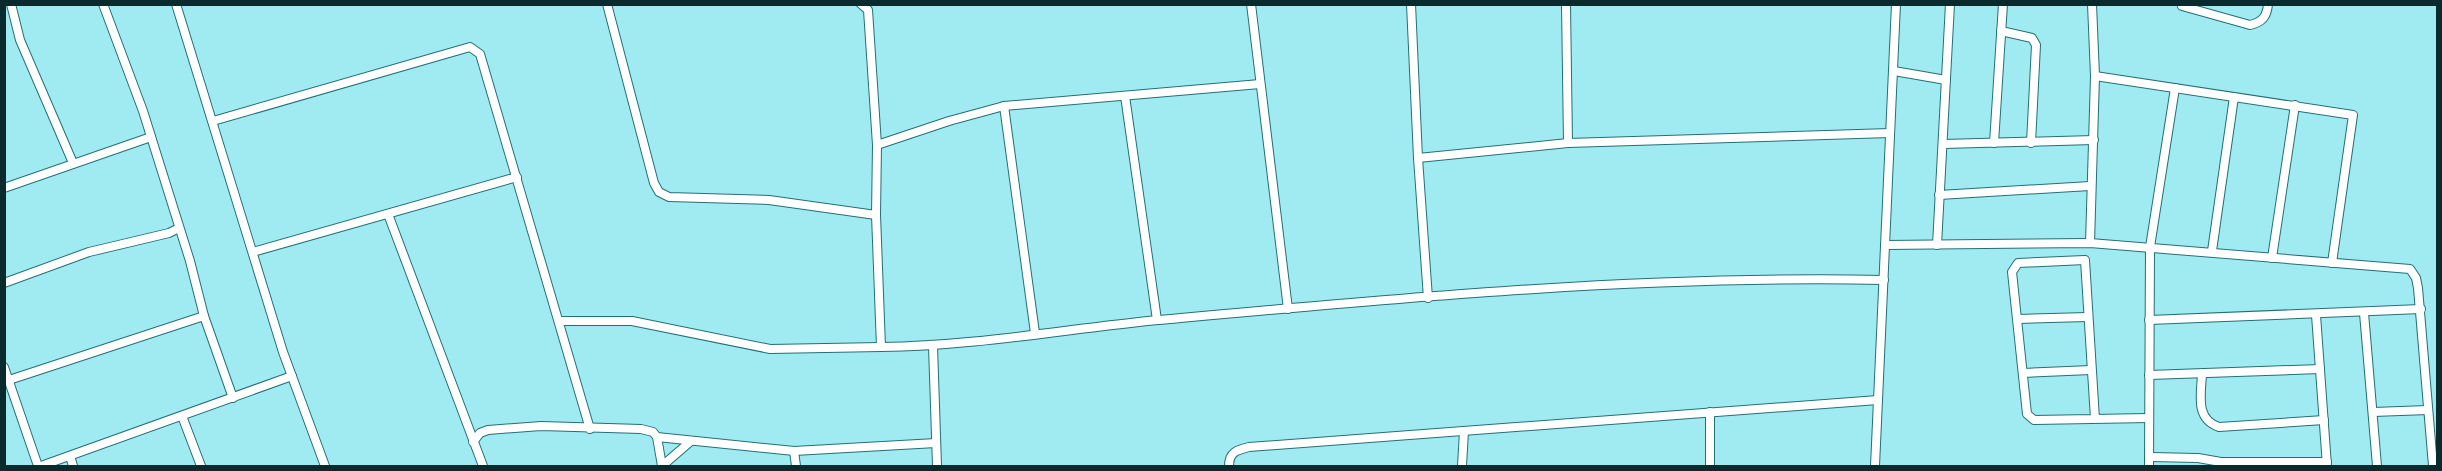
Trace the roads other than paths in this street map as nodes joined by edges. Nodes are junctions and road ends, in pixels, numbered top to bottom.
1 (10, 4) edge
2 (103, 4) edge
3 (176, 4) edge
4 (607, 4) edge
5 (861, 4) edge
6 (1251, 4) edge
7 (1411, 4) edge
8 (1566, 4) edge
9 (1896, 4) edge
10 (1950, 4) edge
11 (2003, 4) edge
12 (2092, 4) edge
13 (2268, 4) edge
14 (2182, 6) edge
15 (2001, 31) junction
16 (1893, 71) junction
17 (2095, 76) junction
18 (1946, 80) junction
19 (1260, 84) junction
20 (2175, 88) junction
21 (1125, 96) junction
22 (2234, 97) junction
23 (2295, 105) junction
24 (1004, 106) junction
25 (213, 121) junction
26 (1890, 134) junction
27 (151, 137) junction
28 (2094, 140) junction
29 (1568, 143) junction
30 (1994, 143) junction
31 (2031, 143) junction
32 (1943, 144) junction
33 (878, 145) junction
34 (1418, 158) junction
35 (73, 163) junction
36 (517, 177) junction
37 (2091, 186) junction
38 (4, 188) edge
39 (1939, 195) junction
40 (388, 214) junction
41 (876, 215) junction
42 (179, 228) junction
43 (2090, 243) junction
44 (1886, 245) junction
45 (1937, 245) junction
46 (2150, 247) junction
47 (2212, 251) junction
48 (253, 252) junction
49 (2272, 258) junction
50 (2332, 263) junction
51 (1884, 280) junction
52 (4, 283) edge
53 (1428, 298) junction
54 (1288, 309) junction
55 (2421, 309) junction
56 (2364, 313) junction
57 (2316, 315) junction
58 (204, 316) junction
59 (2088, 316) junction
60 (2018, 319) junction
61 (1157, 320) junction
62 (2149, 320) junction
63 (560, 321) junction
64 (1035, 333) junction
65 (933, 346) junction
66 (881, 347) junction
67 (4, 367) edge
68 (2320, 369) junction
69 (2091, 370) junction
70 (2023, 373) junction
71 (2202, 374) junction
72 (2149, 375) junction
73 (292, 376) junction
74 (9, 380) junction
75 (233, 398) junction
76 (1878, 400) junction
77 (2428, 410) junction
78 (1710, 412) junction
79 (2373, 412) junction
80 (182, 416) junction
81 (2095, 418) junction
82 (2149, 418) junction
83 (2324, 420) junction
84 (590, 429) junction
85 (1464, 431) junction
86 (657, 437) junction
87 (691, 441) junction
88 (473, 442) junction
89 (936, 443) junction
90 (794, 451) junction
91 (69, 456) junction
92 (2150, 462) edge
93 (2221, 464) edge
94 (2327, 464) edge
95 (2274, 465) edge
96 (40, 466) edge
97 (73, 466) edge
98 (201, 466) edge
99 (325, 466) edge
100 (483, 466) edge
101 (662, 466) edge
102 (796, 466) edge
103 (938, 466) edge
104 (1229, 466) edge
105 (1462, 466) edge
106 (1710, 466) edge
107 (1875, 466) edge
108 (2377, 466) edge
109 (2433, 466) edge

1 - 35 street
2 - 27 street
3 - 25 street
4 - 41 street
5 - 33 street
6 - 19 street
7 - 34 street
8 - 29 street
9 - 16 street
10 - 18 street
11 - 15 street
12 - 17 street
13 - 14 street
15 - 30 street
15 - 31 street
16 - 18 street
16 - 26 street
17 - 20 street
17 - 28 street
18 - 32 street
19 - 21 street
19 - 54 street
20 - 22 street
20 - 46 street
21 - 24 street
21 - 61 street
22 - 23 street
22 - 47 street
23 - 49 street
23 - 50 street
24 - 33 street
24 - 64 street
25 - 36 street
25 - 48 street
26 - 29 street
26 - 44 street
27 - 35 street
27 - 42 street
28 - 31 street
28 - 37 street
29 - 34 street
30 - 31 street
30 - 32 street
32 - 39 street
33 - 41 street
34 - 53 street
35 - 38 street
36 - 40 street
36 - 63 street
37 - 39 street
37 - 43 street
39 - 45 street
40 - 48 street
40 - 88 street
41 - 66 street
42 - 52 street
42 - 58 street
43 - 45 street
43 - 46 street
44 - 45 street
44 - 51 street
46 - 47 street
46 - 62 street
47 - 49 street
48 - 73 street
49 - 50 street
50 - 55 street
51 - 53 street
51 - 76 street
53 - 54 street
54 - 61 street
55 - 56 street
55 - 77 street
56 - 57 street
56 - 79 street
57 - 62 street
57 - 68 street
58 - 74 street
58 - 75 street
59 - 60 street
59 - 60 street
59 - 69 street
60 - 70 street
61 - 64 street
62 - 72 street
63 - 66 street
63 - 84 street
64 - 65 street
65 - 66 street
65 - 89 street
67 - 74 street
68 - 71 street
68 - 83 street
69 - 70 street
69 - 81 street
70 - 81 street
71 - 72 street
71 - 83 street
72 - 82 street
73 - 75 street
73 - 99 street
74 - 96 street
75 - 80 street
76 - 78 street
76 - 107 street
77 - 79 street
77 - 109 street
78 - 85 street
78 - 106 street
79 - 108 street
80 - 91 street
80 - 98 street
81 - 82 street
82 - 92 street
83 - 94 street
84 - 86 street
84 - 88 street
85 - 104 street
85 - 105 street
86 - 87 street
86 - 101 street
87 - 90 street
87 - 101 street
88 - 100 street
89 - 90 street
89 - 103 street
90 - 102 street
91 - 96 street
91 - 97 street
92 - 93 street
93 - 95 street
94 - 95 street

